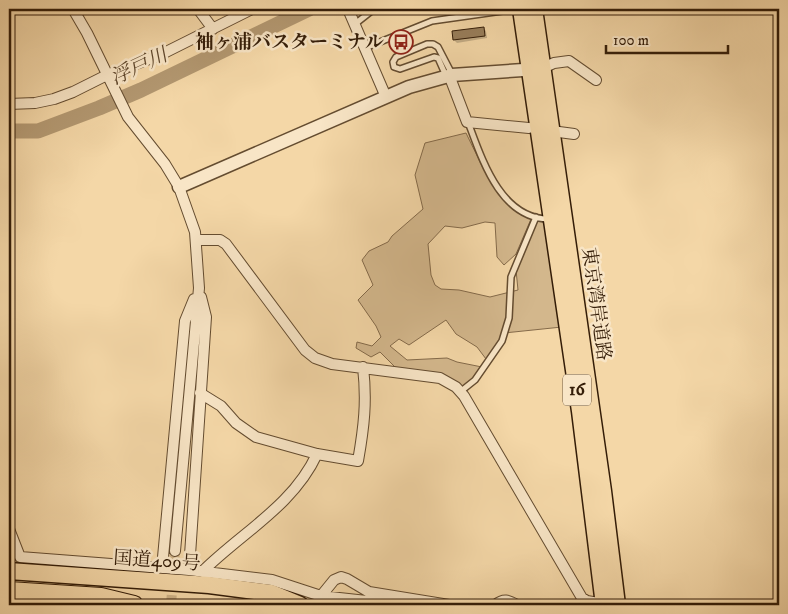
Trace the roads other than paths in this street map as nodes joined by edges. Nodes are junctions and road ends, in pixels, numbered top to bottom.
1 (73, 9) edge
2 (198, 9) edge
3 (252, 9) edge
4 (374, 9) edge
5 (516, 9) edge
6 (521, 9) edge
7 (534, 9) edge
8 (349, 10) edge
9 (494, 10) edge
10 (480, 11) edge
11 (355, 24) junction
12 (213, 29) junction
13 (365, 48) junction
14 (536, 69) junction
15 (107, 75) junction
16 (449, 75) junction
17 (596, 80) dead end
18 (386, 97) junction
19 (9, 104) edge
20 (468, 122) junction
21 (529, 128) dead end
22 (559, 132) dead end
23 (574, 134) dead end
24 (179, 187) junction
25 (544, 218) junction
26 (196, 240) junction
27 (199, 288) junction
28 (364, 367) junction
29 (460, 392) junction
30 (200, 393) junction
31 (317, 454) junction
32 (9, 529) edge
33 (175, 551) tunnel mouth
34 (162, 568) junction
35 (9, 570) edge
36 (189, 570) junction
37 (202, 572) junction
38 (9, 590) edge
39 (321, 596) junction
40 (585, 603) edge
41 (9, 605) edge
42 (16, 605) edge
43 (134, 605) edge
44 (300, 605) edge
45 (403, 605) edge
46 (449, 605) edge
47 (496, 605) edge
48 (517, 605) edge
49 (608, 605) edge

1 - 15 street
2 - 12 street
3 - 12 street
4 - 11 lane
5 - 9 lane
6 - 14 highway, 東京湾岸道路 / 16
7 - 14 highway, 東京湾岸道路 / 16
8 - 11 street
9 - 10 lane
10 - 13 lane
11 - 13 street
12 - 15 street
13 - 18 street
14 - 16 street
14 - 17 street
14 - 25 highway, 東京湾岸道路 / 16
14 - 49 highway, 東京湾岸道路 / 16
15 - 19 street
15 - 24 street
16 - 16 lane
16 - 18 street
16 - 20 street
18 - 24 street
20 - 21 street
20 - 25 lane
22 - 23 street
24 - 26 street
25 - 29 lane
25 - 49 highway, 東京湾岸道路 / 16
26 - 27 street
26 - 28 street
27 - 30 street
27 - 33 street
27 - 34 street
28 - 29 street
28 - 31 street
29 - 40 street
30 - 31 street
30 - 36 street
31 - 37 street
32 - 34 street
34 - 36 street
35 - 44 highway, 国道409号
36 - 37 street
37 - 39 street
38 - 43 highway
39 - 45 street
39 - 46 street
40 - 49 street
41 - 42 highway
47 - 48 street

